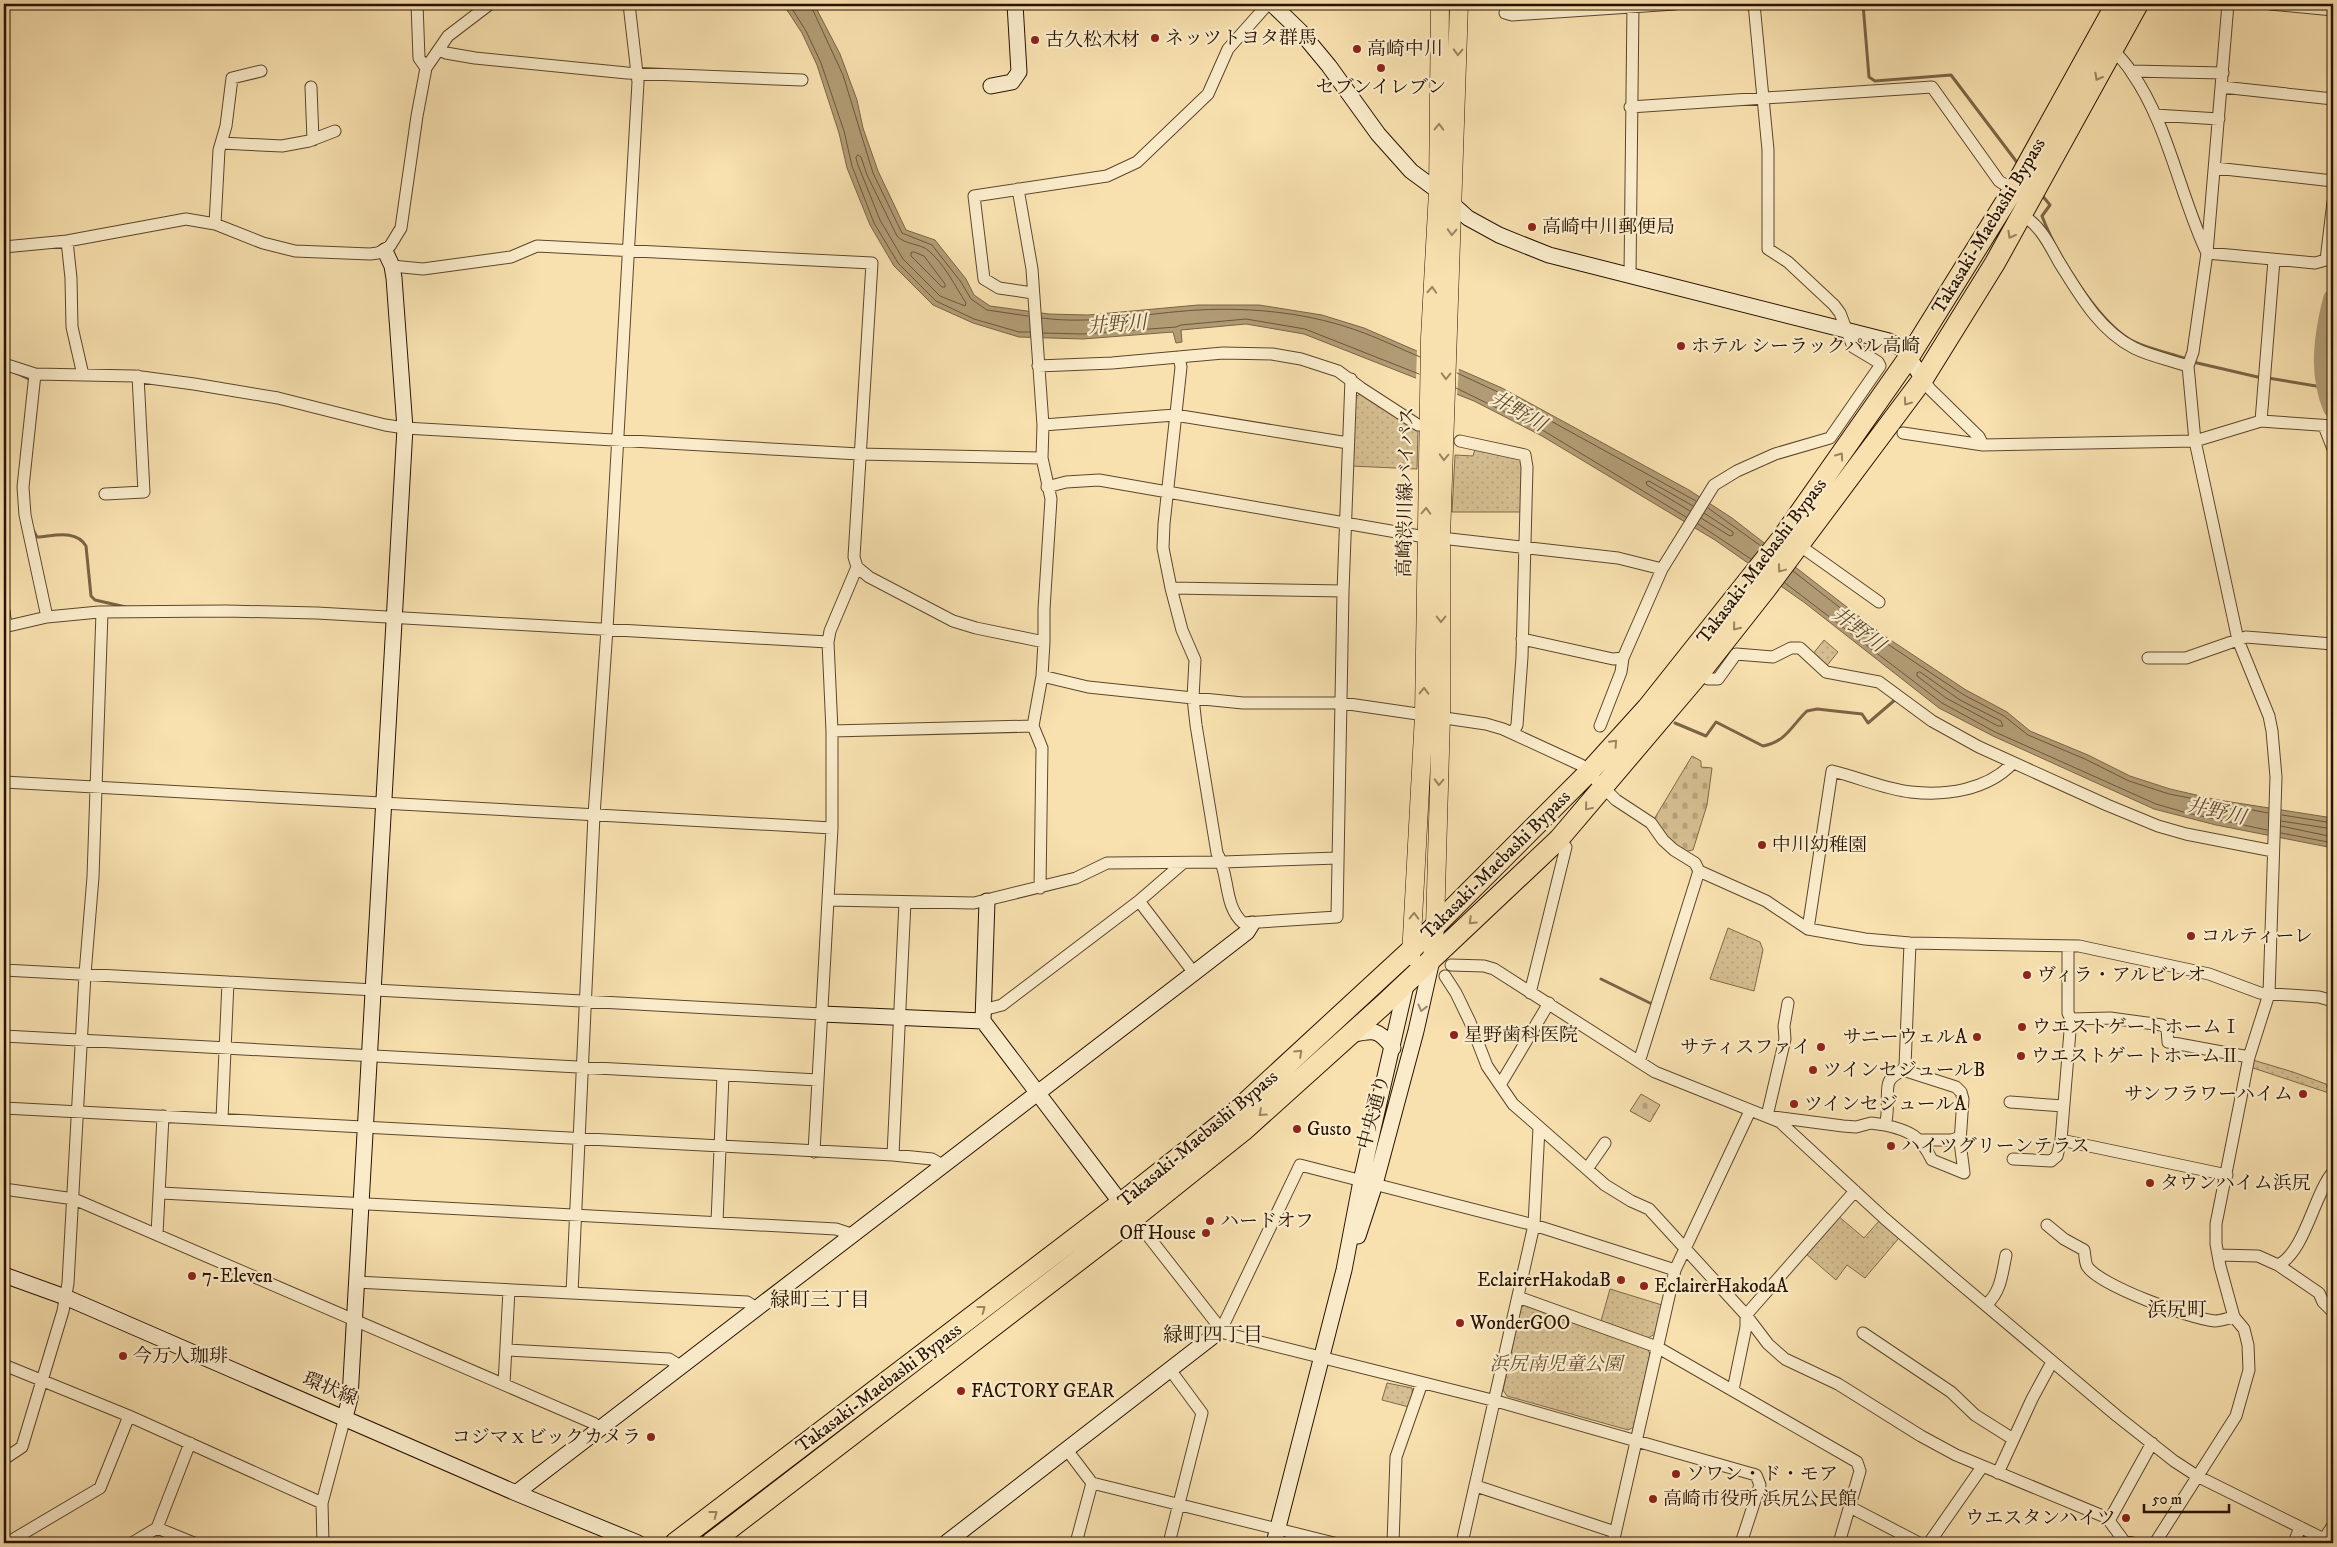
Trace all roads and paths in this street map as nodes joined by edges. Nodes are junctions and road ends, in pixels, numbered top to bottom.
1 (417, 4) edge
2 (490, 4) edge
3 (628, 4) edge
4 (1015, 4) edge
5 (1273, 4) edge
6 (1440, 4) edge
7 (1459, 4) edge
8 (1675, 4) edge
9 (1754, 4) edge
10 (2138, 4) edge
11 (2228, 4) edge
12 (2270, 4) edge
13 (1633, 5) edge
14 (2109, 8) edge
15 (2333, 10) edge
16 (1505, 13) dead end
17 (2113, 49) junction
18 (439, 50) junction
19 (426, 68) junction
20 (261, 71) dead end
21 (2131, 71) junction
22 (639, 73) junction
23 (2223, 73) junction
24 (802, 80) dead end
25 (991, 86) dead end
26 (311, 87) dead end
27 (2222, 87) junction
28 (1763, 99) junction
29 (2333, 99) edge
30 (1630, 107) junction
31 (2155, 115) junction
32 (2219, 119) junction
33 (335, 131) dead end
34 (313, 140) junction
35 (221, 143) junction
36 (2215, 168) junction
37 (2333, 181) edge
38 (1018, 189) junction
39 (2013, 190) junction
40 (1438, 191) junction
41 (2333, 202) edge
42 (1453, 205) junction
43 (2022, 215) junction
44 (214, 224) junction
45 (67, 240) junction
46 (4, 247) edge
47 (384, 251) junction
48 (629, 251) junction
49 (2207, 253) junction
50 (2274, 260) junction
51 (392, 266) junction
52 (1630, 275) junction
53 (1033, 298) junction
54 (1846, 330) junction
55 (1180, 357) junction
56 (1909, 357) junction
57 (1038, 360) junction
58 (4, 364) edge
59 (2188, 366) junction
60 (35, 374) junction
61 (83, 375) junction
62 (138, 376) junction
63 (1350, 379) junction
64 (1923, 379) junction
65 (1438, 405) junction
66 (1175, 414) junction
67 (2261, 421) junction
68 (1043, 425) junction
69 (1418, 425) dead end
70 (2330, 426) edge
71 (405, 428) junction
72 (1903, 433) dead end
73 (618, 439) junction
74 (1460, 441) dead end
75 (2195, 441) junction
76 (1348, 443) junction
77 (1983, 445) junction
78 (2333, 449) edge
79 (859, 454) junction
80 (1042, 458) junction
81 (1047, 487) junction
82 (1168, 492) junction
83 (105, 494) dead end
84 (1346, 524) junction
85 (1433, 538) junction
86 (1792, 544) junction
87 (1525, 547) junction
88 (857, 567) junction
89 (1662, 569) junction
90 (1759, 584) junction
91 (1171, 588) junction
92 (1343, 591) junction
93 (1879, 602) dead end
94 (4, 611) edge
95 (102, 612) junction
96 (47, 618) junction
97 (395, 618) junction
98 (5, 626) edge
99 (607, 629) junction
100 (1522, 639) junction
101 (2238, 640) junction
102 (828, 642) junction
103 (1044, 642) junction
104 (2333, 644) edge
105 (1623, 658) junction
106 (2148, 658) dead end
107 (1699, 674) junction
108 (1042, 676) junction
109 (1193, 698) junction
110 (1342, 703) junction
111 (1424, 714) junction
112 (1441, 717) junction
113 (1033, 726) junction
114 (1600, 726) dead end
115 (832, 731) junction
116 (1513, 733) junction
117 (2012, 764) junction
118 (1589, 772) junction
119 (4, 782) edge
120 (96, 787) junction
121 (1604, 788) junction
122 (384, 803) junction
123 (594, 815) junction
124 (832, 828) junction
125 (1559, 839) junction
126 (2274, 849) junction
127 (1338, 858) junction
128 (1223, 862) junction
129 (1183, 863) junction
130 (1699, 871) junction
131 (1040, 888) junction
132 (1436, 890) junction
133 (1463, 899) junction
134 (829, 900) junction
135 (987, 901) junction
136 (1138, 901) junction
137 (905, 902) junction
138 (1252, 924) junction
139 (1436, 927) junction
140 (1808, 929) junction
141 (1910, 943) junction
142 (2068, 947) junction
143 (1412, 949) junction
144 (1442, 962) junction
145 (4, 970) edge
146 (1194, 973) junction
147 (85, 974) junction
148 (1445, 976) dead end
149 (1407, 981) junction
150 (228, 982) junction
151 (374, 990) junction
152 (1530, 992) junction
153 (2269, 994) junction
154 (2333, 1001) edge
155 (586, 1002) junction
156 (1549, 1003) junction
157 (1788, 1003) dead end
158 (822, 1014) junction
159 (983, 1015) junction
160 (900, 1017) junction
161 (2071, 1019) junction
162 (1350, 1035) junction
163 (4, 1036) edge
164 (82, 1040) junction
165 (225, 1048) junction
166 (1393, 1048) junction
167 (369, 1056) junction
168 (2249, 1057) junction
169 (1639, 1062) junction
170 (583, 1067) junction
171 (1904, 1070) junction
172 (723, 1075) junction
173 (818, 1080) junction
174 (1500, 1085) junction
175 (1039, 1093) junction
176 (2010, 1102) dead end
177 (2063, 1106) junction
178 (4, 1108) edge
179 (1750, 1111) junction
180 (78, 1112) junction
181 (163, 1116) junction
182 (1767, 1116) junction
183 (222, 1119) junction
184 (1885, 1125) junction
185 (365, 1127) junction
186 (1539, 1128) junction
187 (1960, 1136) junction
188 (579, 1140) junction
189 (1918, 1140) junction
190 (2060, 1140) junction
191 (1605, 1143) dead end
192 (720, 1147) junction
193 (814, 1152) junction
194 (892, 1155) junction
195 (2013, 1159) dead end
196 (944, 1166) junction
197 (1587, 1169) junction
198 (2333, 1172) edge
199 (2227, 1175) junction
200 (1368, 1182) junction
201 (4, 1189) edge
202 (1854, 1191) junction
203 (160, 1193) junction
204 (74, 1198) junction
205 (361, 1204) junction
206 (1128, 1210) junction
207 (575, 1215) junction
208 (717, 1222) junction
209 (1534, 1225) junction
210 (2047, 1225) dead end
211 (157, 1234) junction
212 (854, 1235) junction
213 (1685, 1248) junction
214 (2006, 1255) dead end
215 (2219, 1255) junction
216 (2278, 1265) junction
217 (1675, 1270) junction
218 (4, 1276) edge
219 (356, 1282) junction
220 (509, 1290) junction
221 (572, 1293) junction
222 (65, 1297) junction
223 (1518, 1297) junction
224 (1986, 1305) junction
225 (758, 1309) junction
226 (2333, 1312) edge
227 (1746, 1315) junction
228 (2234, 1317) junction
229 (354, 1320) junction
230 (1221, 1330) junction
231 (1863, 1333) dead end
232 (1657, 1346) junction
233 (506, 1350) junction
234 (1323, 1358) junction
235 (2052, 1362) junction
236 (4, 1365) edge
237 (682, 1367) junction
238 (1171, 1371) junction
239 (43, 1380) junction
240 (1422, 1382) junction
241 (504, 1384) junction
242 (1733, 1390) junction
243 (1496, 1401) junction
244 (128, 1416) junction
245 (345, 1417) junction
246 (601, 1429) junction
247 (2013, 1439) junction
248 (1636, 1440) junction
249 (190, 1443) junction
250 (2152, 1443) junction
251 (1067, 1450) junction
252 (4, 1459) edge
253 (1982, 1467) junction
254 (1998, 1473) junction
255 (2197, 1476) junction
256 (1092, 1483) junction
257 (1476, 1486) junction
258 (516, 1493) junction
259 (322, 1504) junction
260 (1178, 1504) junction
261 (1850, 1507) junction
262 (2110, 1519) junction
263 (2333, 1525) edge
264 (2300, 1527) junction
265 (157, 1528) junction
266 (1276, 1537) edge
267 (1614, 1538) edge
268 (2328, 1541) edge
269 (2127, 1542) edge
270 (7, 1543) edge
271 (132, 1543) edge
272 (194, 1543) edge
273 (323, 1543) edge
274 (638, 1543) edge
275 (675, 1543) edge
276 (711, 1543) edge
277 (946, 1543) edge
278 (1076, 1543) edge
279 (1169, 1543) edge
280 (1334, 1543) edge
281 (1394, 1543) edge
282 (1462, 1543) edge
283 (1741, 1543) edge
284 (1839, 1543) edge
285 (1919, 1543) edge
286 (1929, 1543) edge
287 (2155, 1543) edge
288 (2294, 1543) edge

1 - 19 street
2 - 18 street
3 - 22 street
4 - 25 street
5 - 38 street
5 - 40 street
40 -> 6 main road, 高崎渋川線バイパス
7 -> 42 main road, 高崎渋川線バイパス
8 - 13 street
9 - 28 street
10 - 17 highway, Takasaki-Maebashi Bypass
11 - 23 street
12 - 15 street
13 - 16 street
13 - 30 street
14 - 39 highway, Takasaki-Maebashi Bypass
17 - 21 street
17 -> 43 highway, Takasaki-Maebashi Bypass
18 - 19 street
18 - 22 street
19 - 47 street
20 - 35 street
21 - 23 street
21 - 31 street
22 - 24 street
22 - 48 street
23 - 27 street
26 - 34 street
27 - 29 street
27 - 32 street
28 - 30 street
28 - 39 street
28 - 54 street
30 - 52 street
31 - 32 street
31 - 49 street
32 - 36 street
33 - 34 street
34 - 35 street
35 - 44 street
36 - 37 street
36 - 49 street
38 - 53 street
38 - 53 street
39 - 56 highway, Takasaki-Maebashi Bypass
40 - 42 street
65 -> 40 main road, 高崎渋川線バイパス
41 - 50 street
42 - 52 street
42 -> 65 main road, 高崎渋川線バイパス
43 - 59 street
43 -> 64 highway, Takasaki-Maebashi Bypass
44 - 45 street
44 - 47 street
45 - 46 street
45 - 61 street
47 - 51 street
48 - 51 street
48 - 73 street
48 - 79 street
49 - 50 street
49 - 59 street
50 - 67 street
51 - 71 street
52 - 54 street
53 - 57 street
54 - 56 street
54 - 89 street
55 - 57 street
55 - 63 street
55 - 66 street
56 - 64 street
86 -> 56 highway, Takasaki-Maebashi Bypass
57 - 68 street
58 - 60 street
59 - 75 street
60 - 61 street
60 - 96 street
61 - 62 street
62 - 71 street
62 - 83 street
63 - 69 street
63 - 76 street
64 - 77 street
64 -> 86 highway, Takasaki-Maebashi Bypass
65 - 85 main road, 高崎渋川線バイパス
66 - 68 street
66 - 76 street
66 - 82 street
67 - 70 street
67 - 75 street
68 - 80 street
70 - 78 street
71 - 73 street
71 - 97 street
72 - 77 street
73 - 79 street
73 - 99 street
74 - 87 street
75 - 77 street
75 - 101 street
76 - 84 street
79 - 80 street
79 - 88 street
80 - 81 street
81 - 82 street
81 - 103 street
82 - 84 street
82 - 91 street
84 - 85 street
84 - 92 street
85 - 87 street
111 -> 85 main road, 高崎渋川線バイパス
85 -> 112 main road, 高崎渋川線バイパス
86 - 90 highway, Takasaki-Maebashi Bypass
86 - 93 street
87 - 89 street
87 - 100 street
88 - 102 street
88 - 103 street
89 - 105 street
90 -> 107 highway, Takasaki-Maebashi Bypass
118 -> 90 highway, Takasaki-Maebashi Bypass
91 - 92 street
91 - 109 street
92 - 110 street
94 - 98 street
95 - 96 street
95 - 97 street
95 - 120 street
96 - 98 street
97 - 99 street
97 - 122 street
99 - 102 street
99 - 123 street
100 - 105 street
100 - 116 street
101 - 104 street
101 - 106 street
101 - 126 street
102 - 115 street
103 - 108 street
105 - 114 street
107 - 117 street
107 - 121 highway, Takasaki-Maebashi Bypass
108 - 109 street
108 - 113 street
109 - 110 street
109 - 128 street
110 - 111 street
110 - 127 street
111 - 112 street
143 -> 111 main road, 高崎渋川線バイパス
112 - 116 street
112 -> 132 main road, 高崎渋川線バイパス
113 - 115 street
113 - 131 street
115 - 124 street
116 - 118 street
117 - 126 street
117 - 140 street
118 - 121 street
118 - 133 highway, Takasaki-Maebashi Bypass
119 - 120 street
120 - 122 street
120 - 147 street
121 -> 125 highway, Takasaki-Maebashi Bypass
121 - 130 street
122 - 123 street
122 - 151 street
123 - 124 street
123 - 155 street
124 - 134 street
125 -> 144 highway, Takasaki-Maebashi Bypass
125 - 152 street
126 - 153 street
127 - 128 street
127 - 138 street
128 - 129 street
128 - 138 street
129 - 131 street
129 - 136 street
130 - 140 street
130 - 169 street
131 - 135 street
132 - 133 main road
132 - 139 main road, 高崎渋川線バイパス
133 - 139 highway, Takasaki-Maebashi Bypass
134 - 137 street
134 - 158 street
135 - 137 street
135 - 159 street
136 - 146 street
136 - 159 street
137 - 160 street
138 - 146 street
139 - 143 highway, Takasaki-Maebashi Bypass
139 - 144 main road, 高崎渋川線バイパス
140 - 141 street
141 - 142 street
141 - 171 street
142 - 153 street
142 - 161 street
143 - 149 main road, 高崎渋川線バイパス
206 -> 143 highway, Takasaki-Maebashi Bypass
144 - 149 highway, Takasaki-Maebashi Bypass
144 - 152 street
144 -> 200 street, 中央通り
145 - 147 street
146 - 175 street
147 - 150 street
147 - 164 street
148 - 174 street
149 - 162 highway, Takasaki-Maebashi Bypass
149 - 166 street, 中央通り
150 - 151 street
150 - 165 street
151 - 155 street
151 - 167 street
152 - 156 street
153 - 154 street
153 - 168 street
155 - 158 street
155 - 170 street
156 - 169 street
156 - 174 street
157 - 182 street
158 - 160 street
158 - 173 street
159 - 160 street
159 - 175 street
160 - 194 street
161 - 168 street
161 - 177 street
162 - 166 street
162 -> 206 highway, Takasaki-Maebashi Bypass
163 - 164 street
164 - 165 street
164 - 180 street
165 - 167 street
165 - 183 street
166 - 200 street, 中央通り
167 - 170 street
167 - 185 street
168 - 199 street
169 - 179 street
170 - 172 street
170 - 188 street
171 - 184 street
171 - 187 street
172 - 173 street
172 - 192 street
173 - 193 street
174 - 186 street
175 - 196 street
175 - 206 street
176 - 177 street
177 - 190 street
178 - 180 street
179 - 182 street
179 - 213 street
180 - 181 street
180 - 204 street
181 - 183 street
181 - 203 street
182 - 184 street
182 - 202 street
183 - 185 street
184 - 189 street
185 - 188 street
185 - 205 street
186 - 197 street
186 - 209 street
187 - 189 street
187 - 189 street
188 - 192 street
188 - 207 street
190 - 195 street
190 - 199 street
191 - 197 street
192 - 193 street
192 - 208 street
193 - 194 street
194 - 196 street
196 - 212 street
197 - 213 street
198 - 216 street
199 - 215 street
200 - 209 street
200 - 230 street
200 - 234 street, 中央通り
201 - 204 street
202 - 224 street
202 - 227 street
203 - 205 street
203 - 211 street
204 - 211 street
204 - 222 street
205 - 207 street
205 - 219 street
206 - 230 street
275 -> 206 highway, Takasaki-Maebashi Bypass
206 - 276 highway, Takasaki-Maebashi Bypass
207 - 208 street
207 - 221 street
208 - 212 street
209 - 217 street
209 - 223 street
210 - 228 street
211 - 229 street
212 - 225 street
213 - 217 street
213 - 227 street
214 - 224 street
215 - 216 street
215 - 228 street
216 - 226 street
217 - 232 street
218 - 222 street, 環状線
219 - 220 street
219 - 229 street
220 - 221 street
220 - 233 street
221 - 225 street
222 - 239 street
222 - 245 street, 環状線
223 - 232 street
223 - 243 street
224 - 235 street
225 - 237 street
227 - 242 street
227 - 253 street
228 - 255 street
229 - 241 street
229 - 245 street
230 - 234 street
230 - 238 street
231 - 247 street
232 - 242 street
232 - 248 street
233 - 237 street
233 - 241 street
234 - 240 street
234 - 266 street, 中央通り
235 - 247 street
235 - 250 street
236 - 239 street
237 - 246 street
238 - 251 street
238 - 260 street
239 - 244 street
239 - 252 street
240 - 243 street
240 - 281 street
241 - 246 street
242 - 261 street
243 - 248 street
243 - 257 street
244 - 249 street
244 - 270 street
245 - 258 street, 環状線
245 - 259 street
246 - 258 street
247 - 254 street
248 - 267 street
248 - 283 street
249 - 259 street
249 - 265 street
250 - 255 street
250 - 262 street
251 - 256 street
251 - 277 street
253 - 254 street
253 - 286 street
254 - 262 street
255 - 264 street
255 - 287 street
256 - 260 street
256 - 278 street
257 - 267 street
257 - 282 street
258 - 274 street, 環状線
259 - 273 street
260 - 266 street
260 - 279 street
261 - 284 street
261 - 285 street
262 - 269 street
263 - 268 street
264 - 268 street
264 - 288 street
265 - 271 street
265 - 272 street
266 - 280 street

